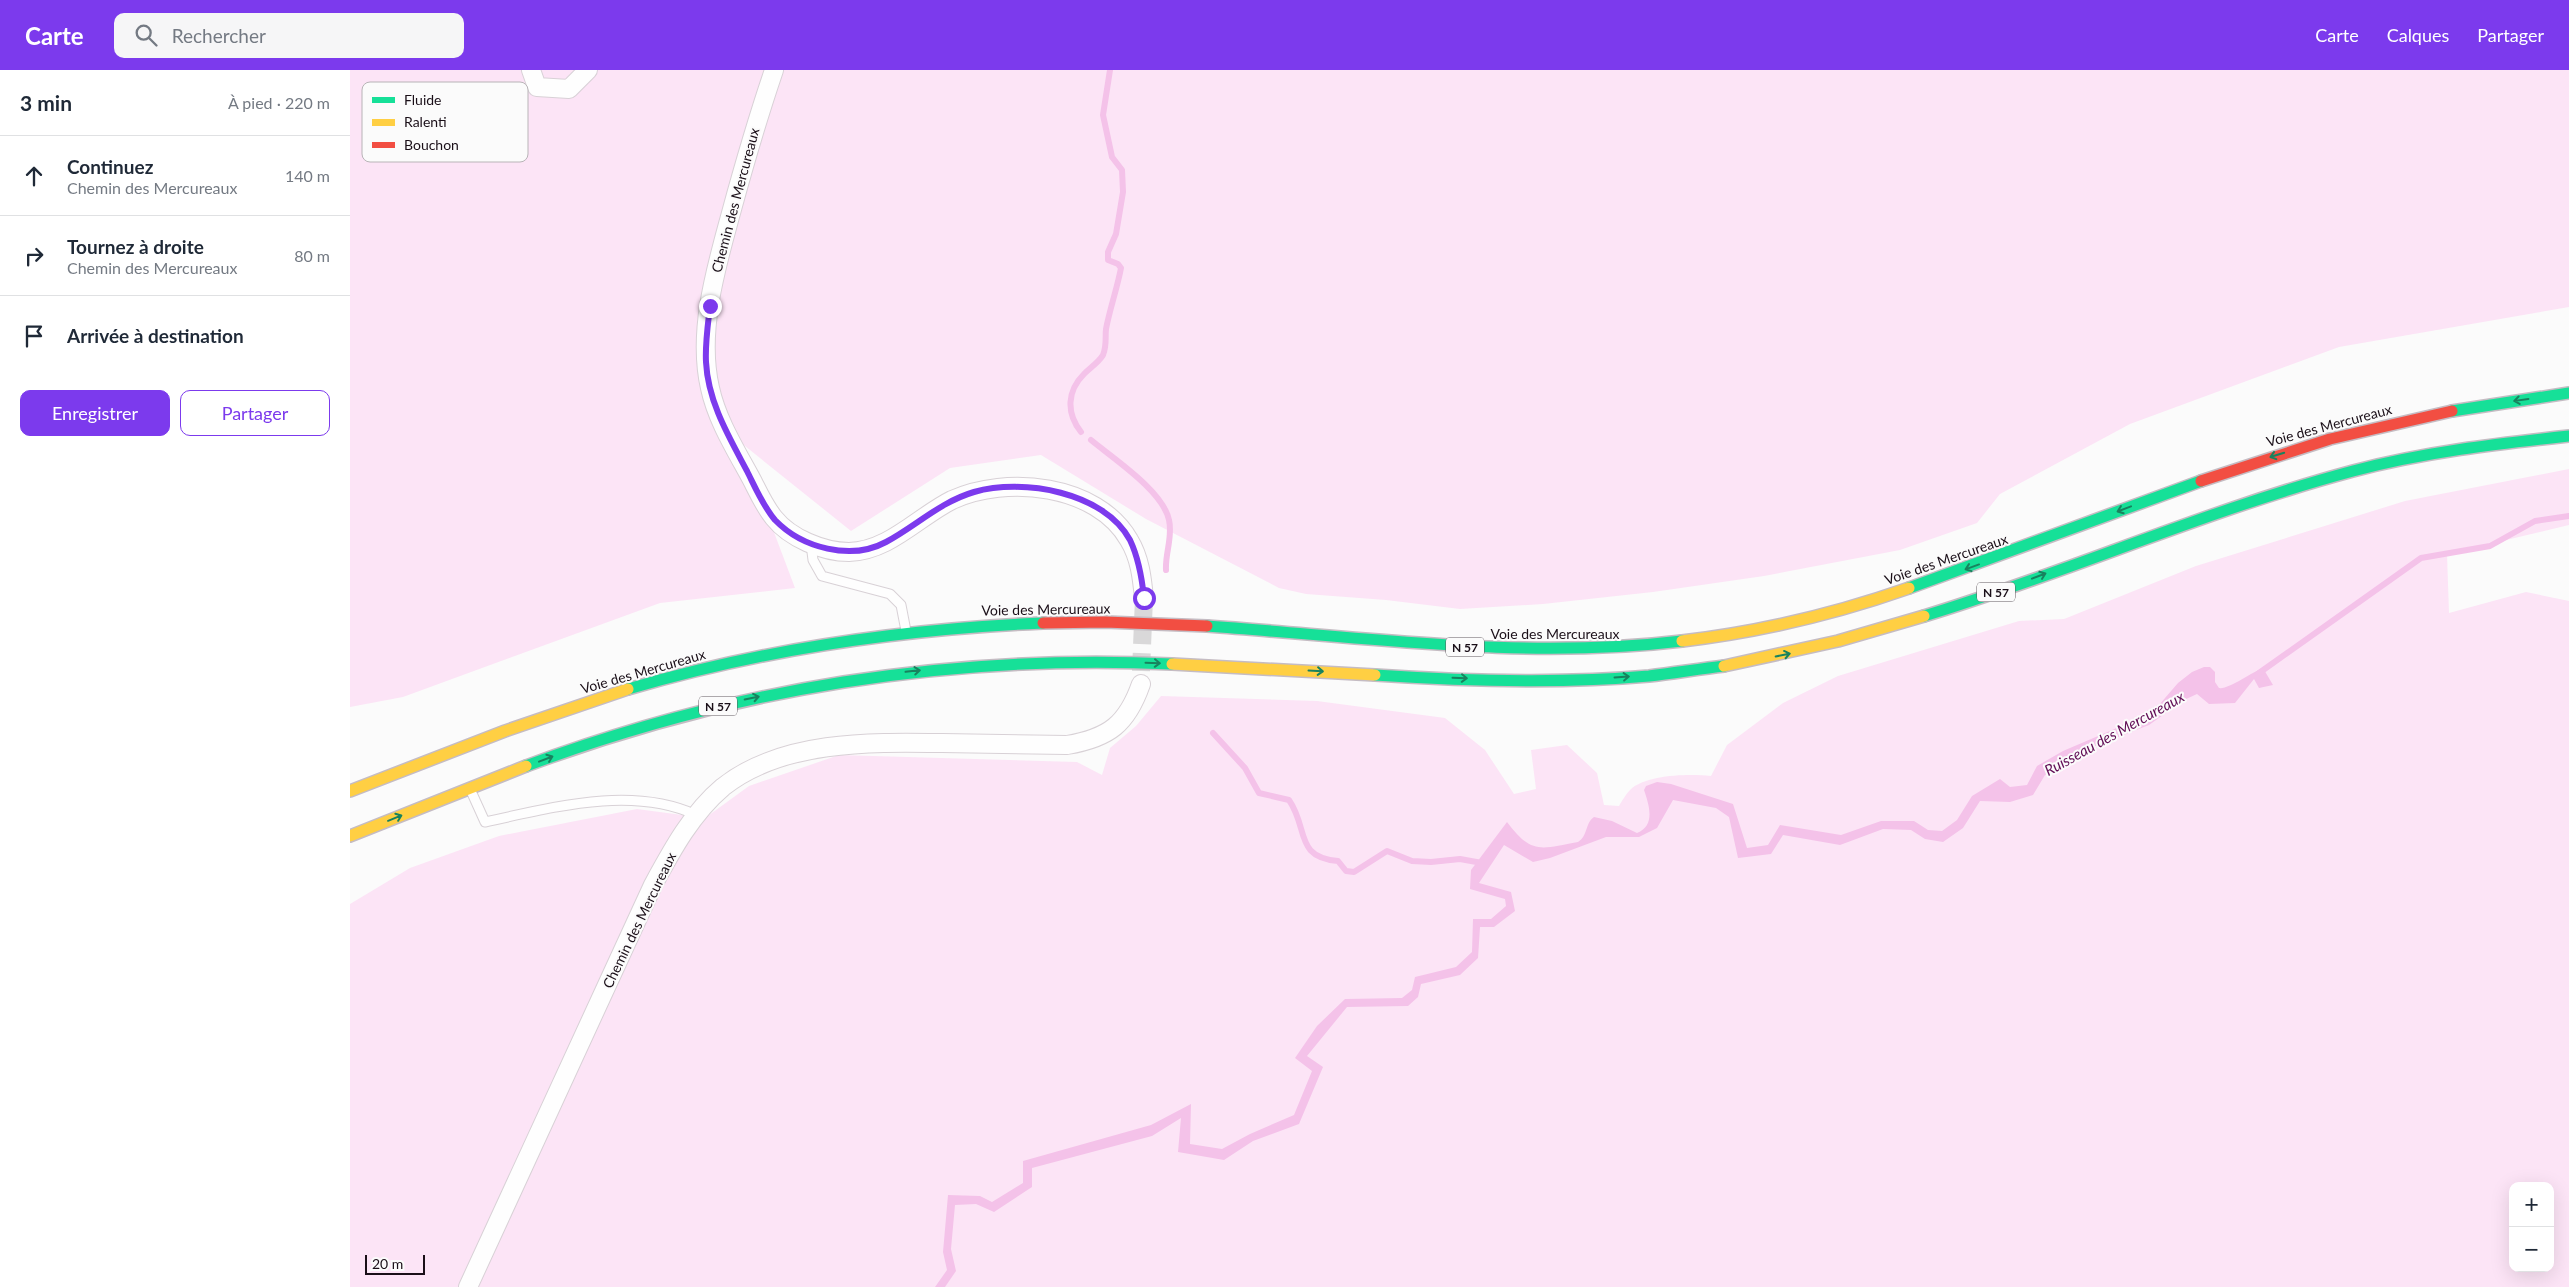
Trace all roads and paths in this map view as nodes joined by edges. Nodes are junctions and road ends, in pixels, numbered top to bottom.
1 (531, 70) edge
2 (588, 70) edge
3 (774, 70) edge
4 (2569, 394) edge
5 (2569, 436) edge
6 (811, 543) junction
7 (1144, 598) tunnel mouth
8 (907, 632) junction
9 (1141, 684) tunnel mouth
10 (470, 788) junction
11 (350, 791) edge
12 (696, 815) junction
13 (350, 836) edge
14 (468, 1287) edge

1 - 2 street
3 - 6 street, Chemin des Mercureaux
4 -> 8 highway, Voie des Mercureaux / N 57
10 -> 5 highway, N 57
6 - 7 street, Chemin des Mercureaux
6 - 8 lane
8 - 11 highway, Voie des Mercureaux / N 57
9 - 12 street, Chemin des Mercureaux
10 - 12 lane
13 -> 10 highway, N 57
12 - 14 street, Chemin des Mercureaux

